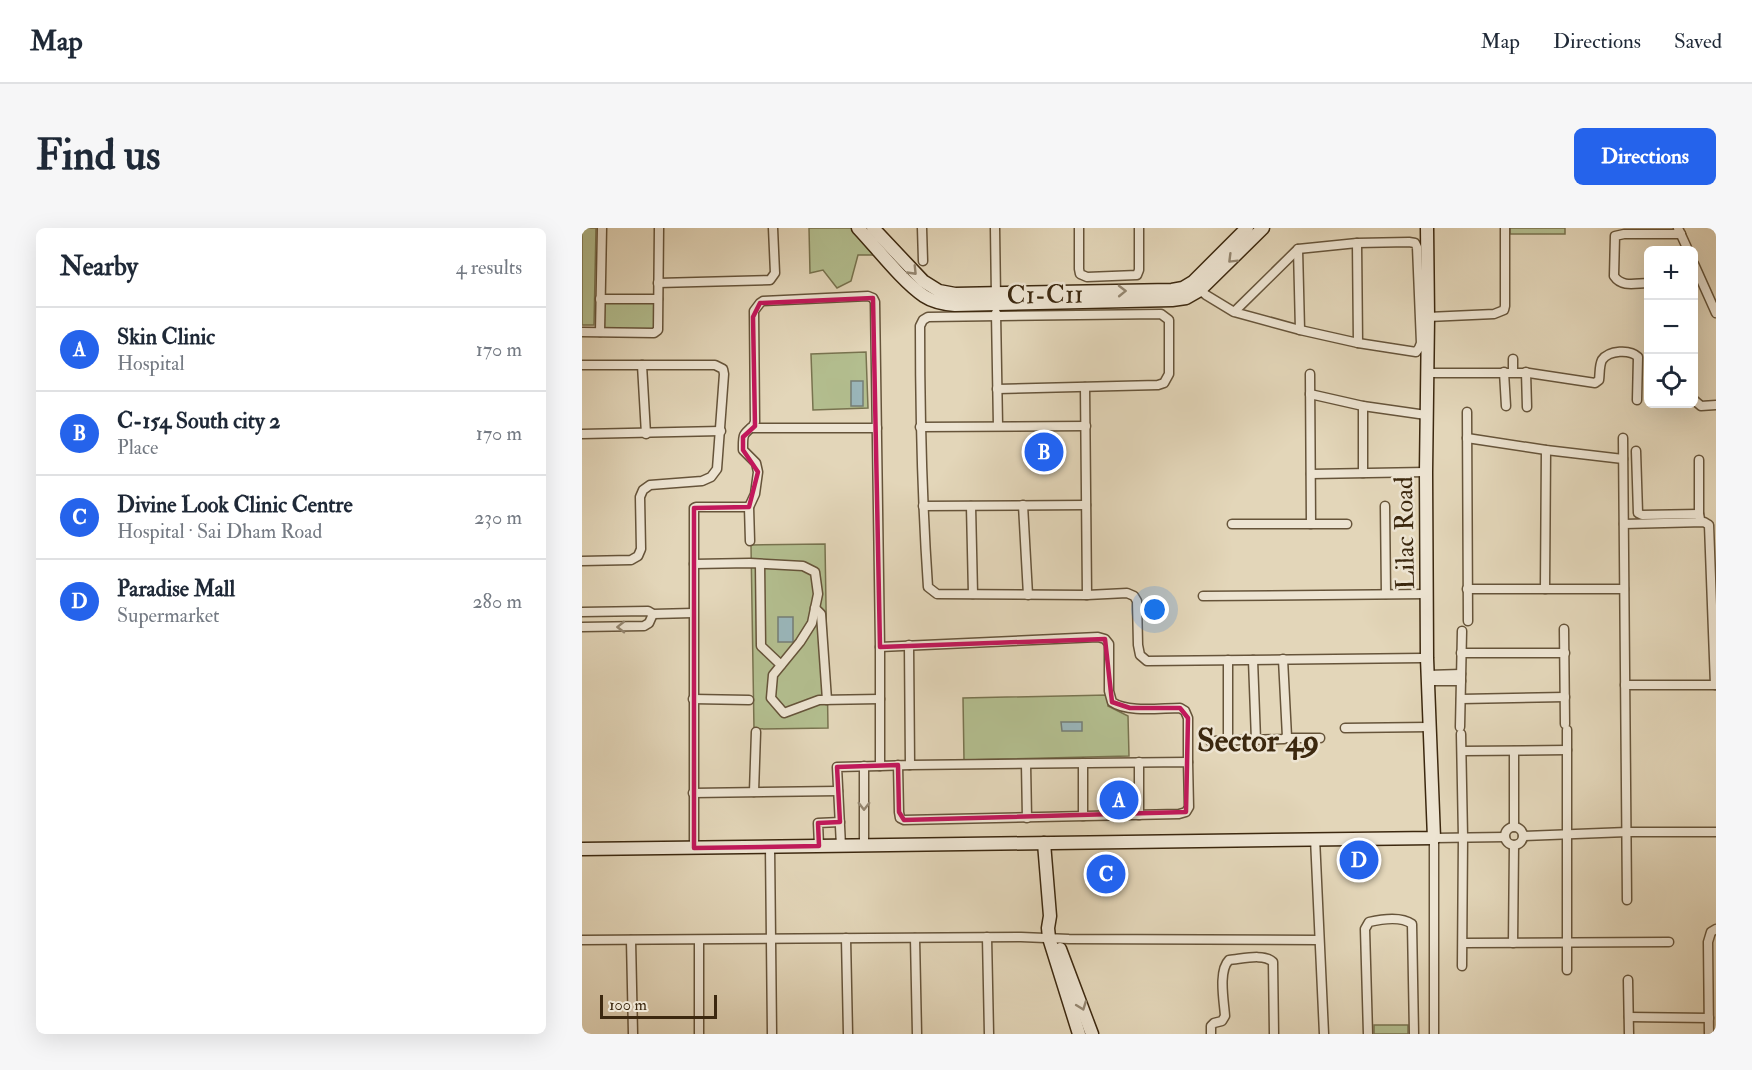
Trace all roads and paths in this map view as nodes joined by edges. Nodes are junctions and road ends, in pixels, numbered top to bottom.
1 (602, 228) edge
2 (659, 228) edge
3 (773, 228) edge
4 (858, 228) edge
5 (873, 228) edge
6 (922, 228) edge
7 (995, 228) edge
8 (1079, 228) edge
9 (1139, 228) edge
10 (1247, 228) edge
11 (1263, 228) edge
12 (1427, 228) edge
13 (1505, 228) edge
14 (1624, 231) edge
15 (1679, 231) edge
16 (1357, 243) junction
17 (1686, 246) edge
18 (1298, 249) junction
19 (923, 261) dead end
20 (1698, 282) edge
21 (658, 283) junction
22 (1644, 283) edge
23 (1197, 286) junction
24 (600, 299) junction
25 (658, 299) junction
26 (996, 301) junction
27 (1234, 312) junction
28 (1716, 313) edge
29 (1428, 317) junction
30 (1300, 330) junction
31 (582, 332) edge
32 (600, 332) junction
33 (1358, 343) junction
34 (1513, 359) dead end
35 (582, 365) edge
36 (642, 365) junction
37 (1509, 372) junction
38 (1526, 372) junction
39 (1427, 373) junction
40 (1310, 374) dead end
41 (1085, 387) junction
42 (997, 389) junction
43 (1310, 394) junction
44 (1637, 400) dead end
45 (1698, 403) edge
46 (1716, 405) edge
47 (1363, 406) junction
48 (1506, 406) dead end
49 (1527, 407) dead end
50 (1467, 412) dead end
51 (1426, 415) junction
52 (998, 426) junction
53 (1086, 426) junction
54 (920, 427) junction
55 (751, 428) junction
56 (877, 428) junction
57 (721, 431) junction
58 (582, 434) edge
59 (646, 434) junction
60 (1467, 438) junction
61 (1623, 438) dead end
62 (1546, 450) junction
63 (1636, 451) dead end
64 (1623, 459) junction
65 (1699, 460) dead end
66 (1426, 472) junction
67 (1363, 473) junction
68 (1311, 474) junction
69 (1023, 505) junction
70 (1086, 505) junction
71 (923, 506) junction
72 (971, 506) junction
73 (1385, 506) dead end
74 (750, 507) junction
75 (1700, 518) junction
76 (1232, 524) dead end
77 (1311, 524) junction
78 (1347, 524) dead end
79 (1624, 524) junction
80 (750, 541) dead end
81 (582, 561) edge
82 (694, 564) junction
83 (760, 564) junction
84 (1467, 589) junction
85 (1545, 589) junction
86 (1624, 589) junction
87 (974, 594) junction
88 (1386, 594) junction
89 (1427, 594) junction
90 (1028, 595) junction
91 (1087, 595) junction
92 (1203, 596) dead end
93 (815, 608) junction
94 (582, 612) edge
95 (693, 613) junction
96 (653, 614) junction
97 (1468, 621) dead end
98 (582, 627) edge
99 (1564, 629) dead end
100 (1461, 631) dead end
101 (909, 645) junction
102 (880, 646) junction
103 (1461, 653) junction
104 (1564, 653) junction
105 (1422, 658) dead end
106 (1283, 659) junction
107 (1228, 660) junction
108 (1253, 660) junction
109 (781, 665) junction
110 (1428, 678) junction
111 (1461, 678) junction
112 (1625, 685) junction
113 (1715, 685) edge
114 (1565, 696) junction
115 (693, 699) junction
116 (880, 699) junction
117 (1461, 699) junction
118 (750, 700) dead end
119 (827, 700) junction
120 (1429, 727) junction
121 (1345, 728) dead end
122 (756, 732) dead end
123 (1285, 738) junction
124 (1320, 738) dead end
125 (1228, 740) junction
126 (1256, 740) junction
127 (1210, 741) dead end
128 (1567, 750) junction
129 (1462, 751) junction
130 (1514, 751) junction
131 (1138, 762) junction
132 (1188, 762) junction
133 (1083, 763) junction
134 (1026, 764) junction
135 (898, 765) junction
136 (910, 765) junction
137 (864, 766) junction
138 (880, 766) junction
139 (838, 791) junction
140 (754, 792) junction
141 (693, 793) junction
142 (1139, 815) junction
143 (1083, 816) junction
144 (1027, 818) junction
145 (840, 822) junction
146 (1514, 827) junction
147 (1716, 831) edge
148 (1627, 832) junction
149 (1567, 835) junction
150 (1523, 836) junction
151 (1463, 837) junction
152 (1505, 837) junction
153 (1315, 838) junction
154 (1434, 838) junction
155 (1044, 843) junction
156 (1514, 845) junction
157 (819, 846) junction
158 (841, 846) junction
159 (864, 846) junction
160 (770, 847) junction
161 (694, 848) junction
162 (582, 849) edge
163 (1628, 900) dead end
164 (1716, 929) edge
165 (987, 937) junction
166 (846, 938) junction
167 (915, 938) junction
168 (1054, 938) junction
169 (771, 939) junction
170 (582, 940) edge
171 (631, 940) junction
172 (699, 940) junction
173 (1319, 940) junction
174 (1567, 942) junction
175 (1670, 942) dead end
176 (1462, 943) junction
177 (1513, 943) junction
178 (1462, 966) dead end
179 (1567, 970) dead end
180 (1628, 980) dead end
181 (1629, 1017) junction
182 (1709, 1018) junction
183 (633, 1034) edge
184 (699, 1034) edge
185 (772, 1034) edge
186 (848, 1034) edge
187 (916, 1034) edge
188 (989, 1034) edge
189 (1079, 1034) edge
190 (1092, 1034) edge
191 (1211, 1034) edge
192 (1274, 1034) edge
193 (1324, 1034) edge
194 (1368, 1034) edge
195 (1414, 1034) edge
196 (1434, 1034) edge
197 (1629, 1034) edge
198 (1709, 1034) edge

1 - 24 street
2 - 21 street
3 - 21 street
4 - 26 street
5 -> 26 street
6 - 19 street
7 - 26 street
8 - 9 street
10 - 23 street
11 -> 23 street
12 - 29 street, Lilac Road
13 - 29 street
14 - 15 street
14 - 22 street
15 - 17 street
16 - 18 street
16 - 33 street
16 - 33 street
18 - 27 street
18 - 30 street
20 - 28 street
21 - 25 street
23 - 26 street
23 - 27 street
24 - 25 street
24 - 32 street
25 - 32 street
26 - 41 street, C1-C11
26 - 42 street
26 - 54 street, C1-C11
27 - 30 street
29 - 39 street, Lilac Road
30 - 33 street
31 - 32 street
34 - 37 street
35 - 36 street
36 - 57 street
36 - 59 street
37 - 38 street
37 - 39 street
37 - 48 street
38 - 44 street
38 - 49 street
39 - 51 street, Lilac Road
40 - 43 street
41 - 42 street
41 - 53 street
42 - 52 street
43 - 47 street
43 - 68 street
45 - 46 street
47 - 51 street
47 - 67 street
50 - 60 street
51 - 66 street, Lilac Road
52 - 53 street
52 - 54 street
53 - 70 street
54 - 71 street
55 - 56 street
55 - 56 street
55 - 74 street
56 - 102 street
57 - 59 street
57 - 81 street
58 - 59 street
60 - 62 street
60 - 84 street
61 - 64 street
62 - 64 street
62 - 85 street
63 - 75 street
64 - 79 street
65 - 75 street
66 - 67 street
66 - 89 street, Lilac Road
67 - 68 street
68 - 77 street
69 - 70 street
69 - 72 street
69 - 90 street
70 - 91 street
71 - 72 street
71 - 87 street
72 - 87 street
73 - 88 street
74 - 80 street
74 - 82 street
75 - 79 street
75 - 113 street
76 - 77 street
77 - 78 street
79 - 86 street
82 - 83 street
82 - 95 street
83 - 93 street
83 - 109 street
84 - 85 street
84 - 97 street
85 - 86 street
86 - 112 street
87 - 90 street
88 - 89 street
88 - 92 street
89 - 110 street, Lilac Road
90 - 91 street
91 - 107 street
93 - 109 street
93 - 119 street
94 - 96 street
95 - 96 street
95 - 115 street
96 -> 98 street
99 - 104 street
100 - 103 street
101 - 102 street
101 - 132 street
101 - 136 street
102 - 116 street
103 - 104 street
103 - 111 street
104 - 114 street
105 - 106 street
106 - 108 street
106 - 123 street
107 - 108 street
107 - 125 street
108 - 126 street
109 - 119 street
110 - 111 street
110 - 120 street, Lilac Road
111 - 117 street
112 - 113 street
112 - 148 street
114 - 117 street
114 - 128 street
115 - 118 street
115 - 141 street
116 - 119 street
116 - 138 street
117 - 129 street
120 - 121 street
120 - 154 street, Lilac Road
122 - 140 street
123 - 124 street
123 - 126 street
125 - 126 street
125 - 127 street
128 - 130 street
128 - 149 street
129 - 130 street
129 - 151 street
130 - 146 street
131 - 132 street
131 - 133 street
131 - 142 street
132 - 142 street
133 - 134 street
133 - 143 street
134 - 136 street
134 - 144 street
135 - 136 street
135 - 138 street
135 - 144 street
137 - 138 street
137 - 139 street
137 -> 159 street
139 - 140 street
139 - 145 street
140 - 141 street
141 - 161 street
142 - 143 street
143 - 144 street
145 - 157 street
145 - 158 street
146 - 150 street
146 - 152 street
147 - 148 street
148 - 149 street
148 - 163 street
149 - 150 street
149 - 174 street
150 - 156 street
151 - 152 street
151 - 154 street
151 - 176 street
152 - 156 street
153 - 154 street
153 - 155 street
153 - 173 street
154 - 196 street
155 - 159 street
155 - 168 street
156 - 177 street
157 - 158 street
157 - 160 street
158 - 159 street
160 - 161 street
160 - 169 street
161 - 162 street
164 - 182 street
165 - 167 street
165 - 168 street
165 - 188 street
166 - 167 street
166 - 169 street
166 - 186 street
167 - 187 street
168 - 173 street
168 - 189 street
168 -> 190 street
169 - 172 street
169 - 185 street
170 - 171 street
171 - 172 street
171 - 183 street
172 - 184 street
173 - 193 street
174 - 175 street
174 - 177 street
174 - 179 street
176 - 177 street
176 - 178 street
180 - 181 street
181 - 182 street
181 - 197 street
182 - 198 street
191 - 192 street
194 - 195 street

